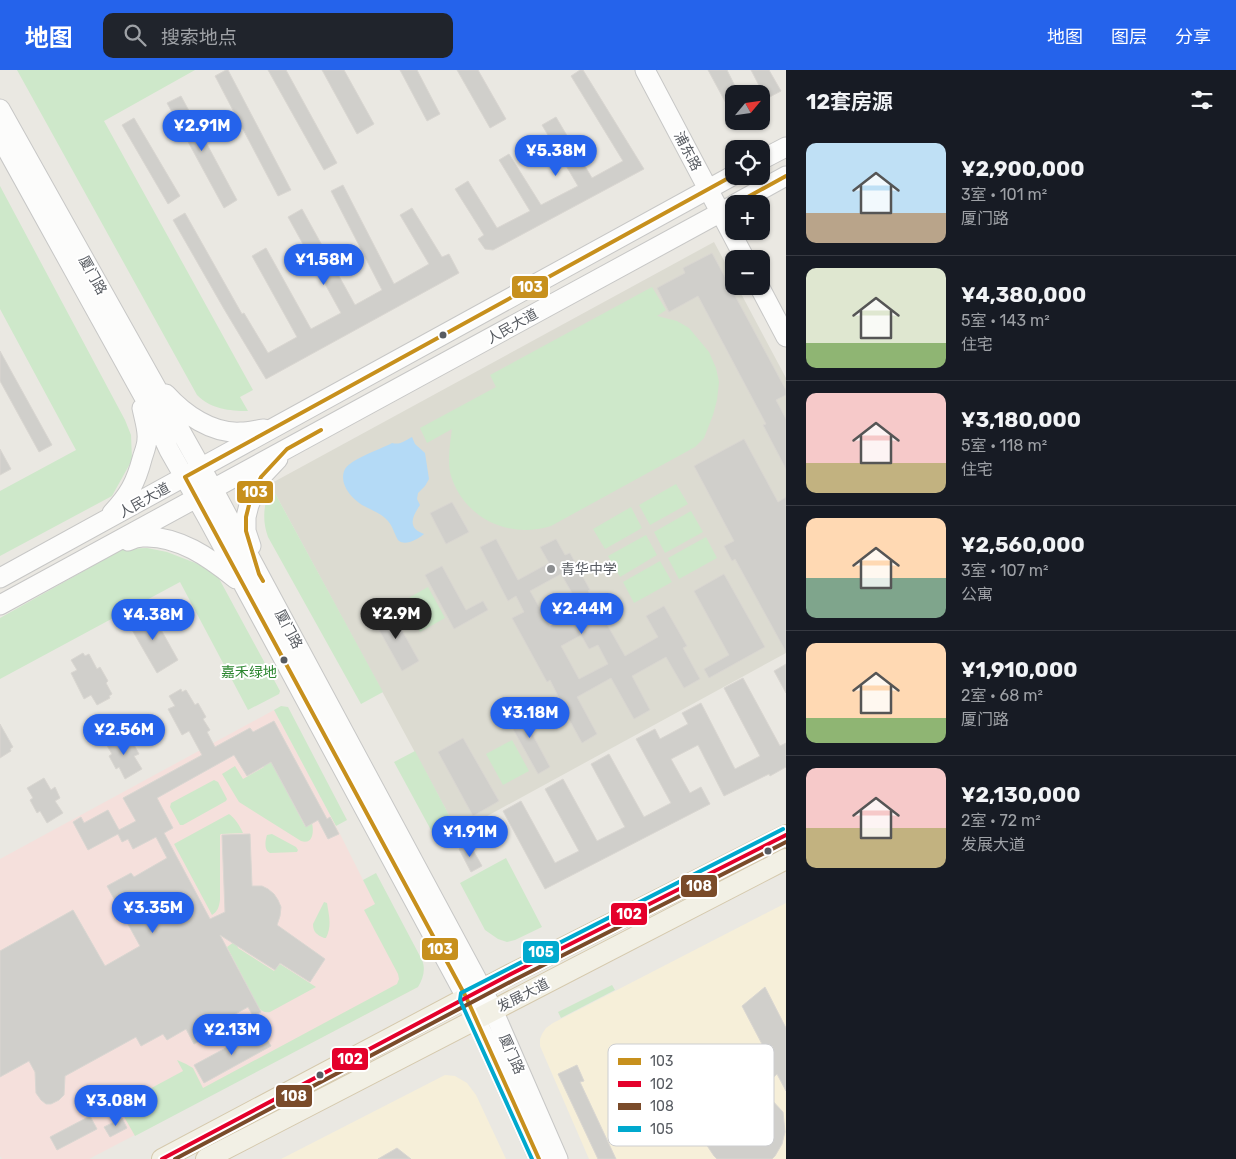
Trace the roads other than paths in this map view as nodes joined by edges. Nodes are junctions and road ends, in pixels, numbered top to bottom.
1 (645, 70) edge
2 (0, 109) edge
3 (0, 137) edge
4 (786, 147) edge
5 (770, 155) edge
6 (786, 176) edge
7 (725, 180) edge
8 (709, 189) junction
9 (752, 195) edge
10 (725, 203) edge
11 (725, 210) edge
12 (764, 295) edge
13 (786, 337) edge
14 (143, 380) junction
15 (275, 428) junction
16 (287, 449) junction
17 (193, 473) junction
18 (205, 494) junction
19 (104, 522) junction
20 (112, 544) junction
21 (259, 574) junction
22 (0, 578) edge
23 (244, 586) junction
24 (0, 605) edge
25 (786, 835) edge
26 (786, 859) edge
27 (474, 993) junction
28 (484, 1014) junction
29 (162, 1159) edge
30 (206, 1159) edge
31 (538, 1159) edge
32 (558, 1159) edge

1 - 8 street, 浦东路
2 - 14 street, 厦门路
3 - 14 street, 厦门路
4 - 5 street
6 - 9 street, 人民大道
7 - 8 street, 人民大道
8 - 10 street, 浦东路
8 - 15 street, 人民大道
11 - 16 street, 人民大道
12 - 13 street
14 - 15 street
14 - 17 street, 厦门路
14 - 19 street
15 - 17 street, 人民大道
16 - 18 street, 人民大道
16 - 21 street
17 - 18 street, 厦门路
17 - 19 street, 人民大道
18 - 20 street, 人民大道
18 - 21 street, 厦门路
18 - 23 street, 厦门路
19 - 22 street, 人民大道
20 - 23 street
20 - 24 street, 人民大道
21 - 27 street, 厦门路
23 - 27 street, 厦门路
25 - 27 main road, 发展大道
26 - 28 main road, 发展大道
27 - 28 street, 厦门路
27 - 29 main road, 发展大道
28 - 30 main road, 发展大道
28 - 31 street, 厦门路
28 - 32 street, 厦门路

